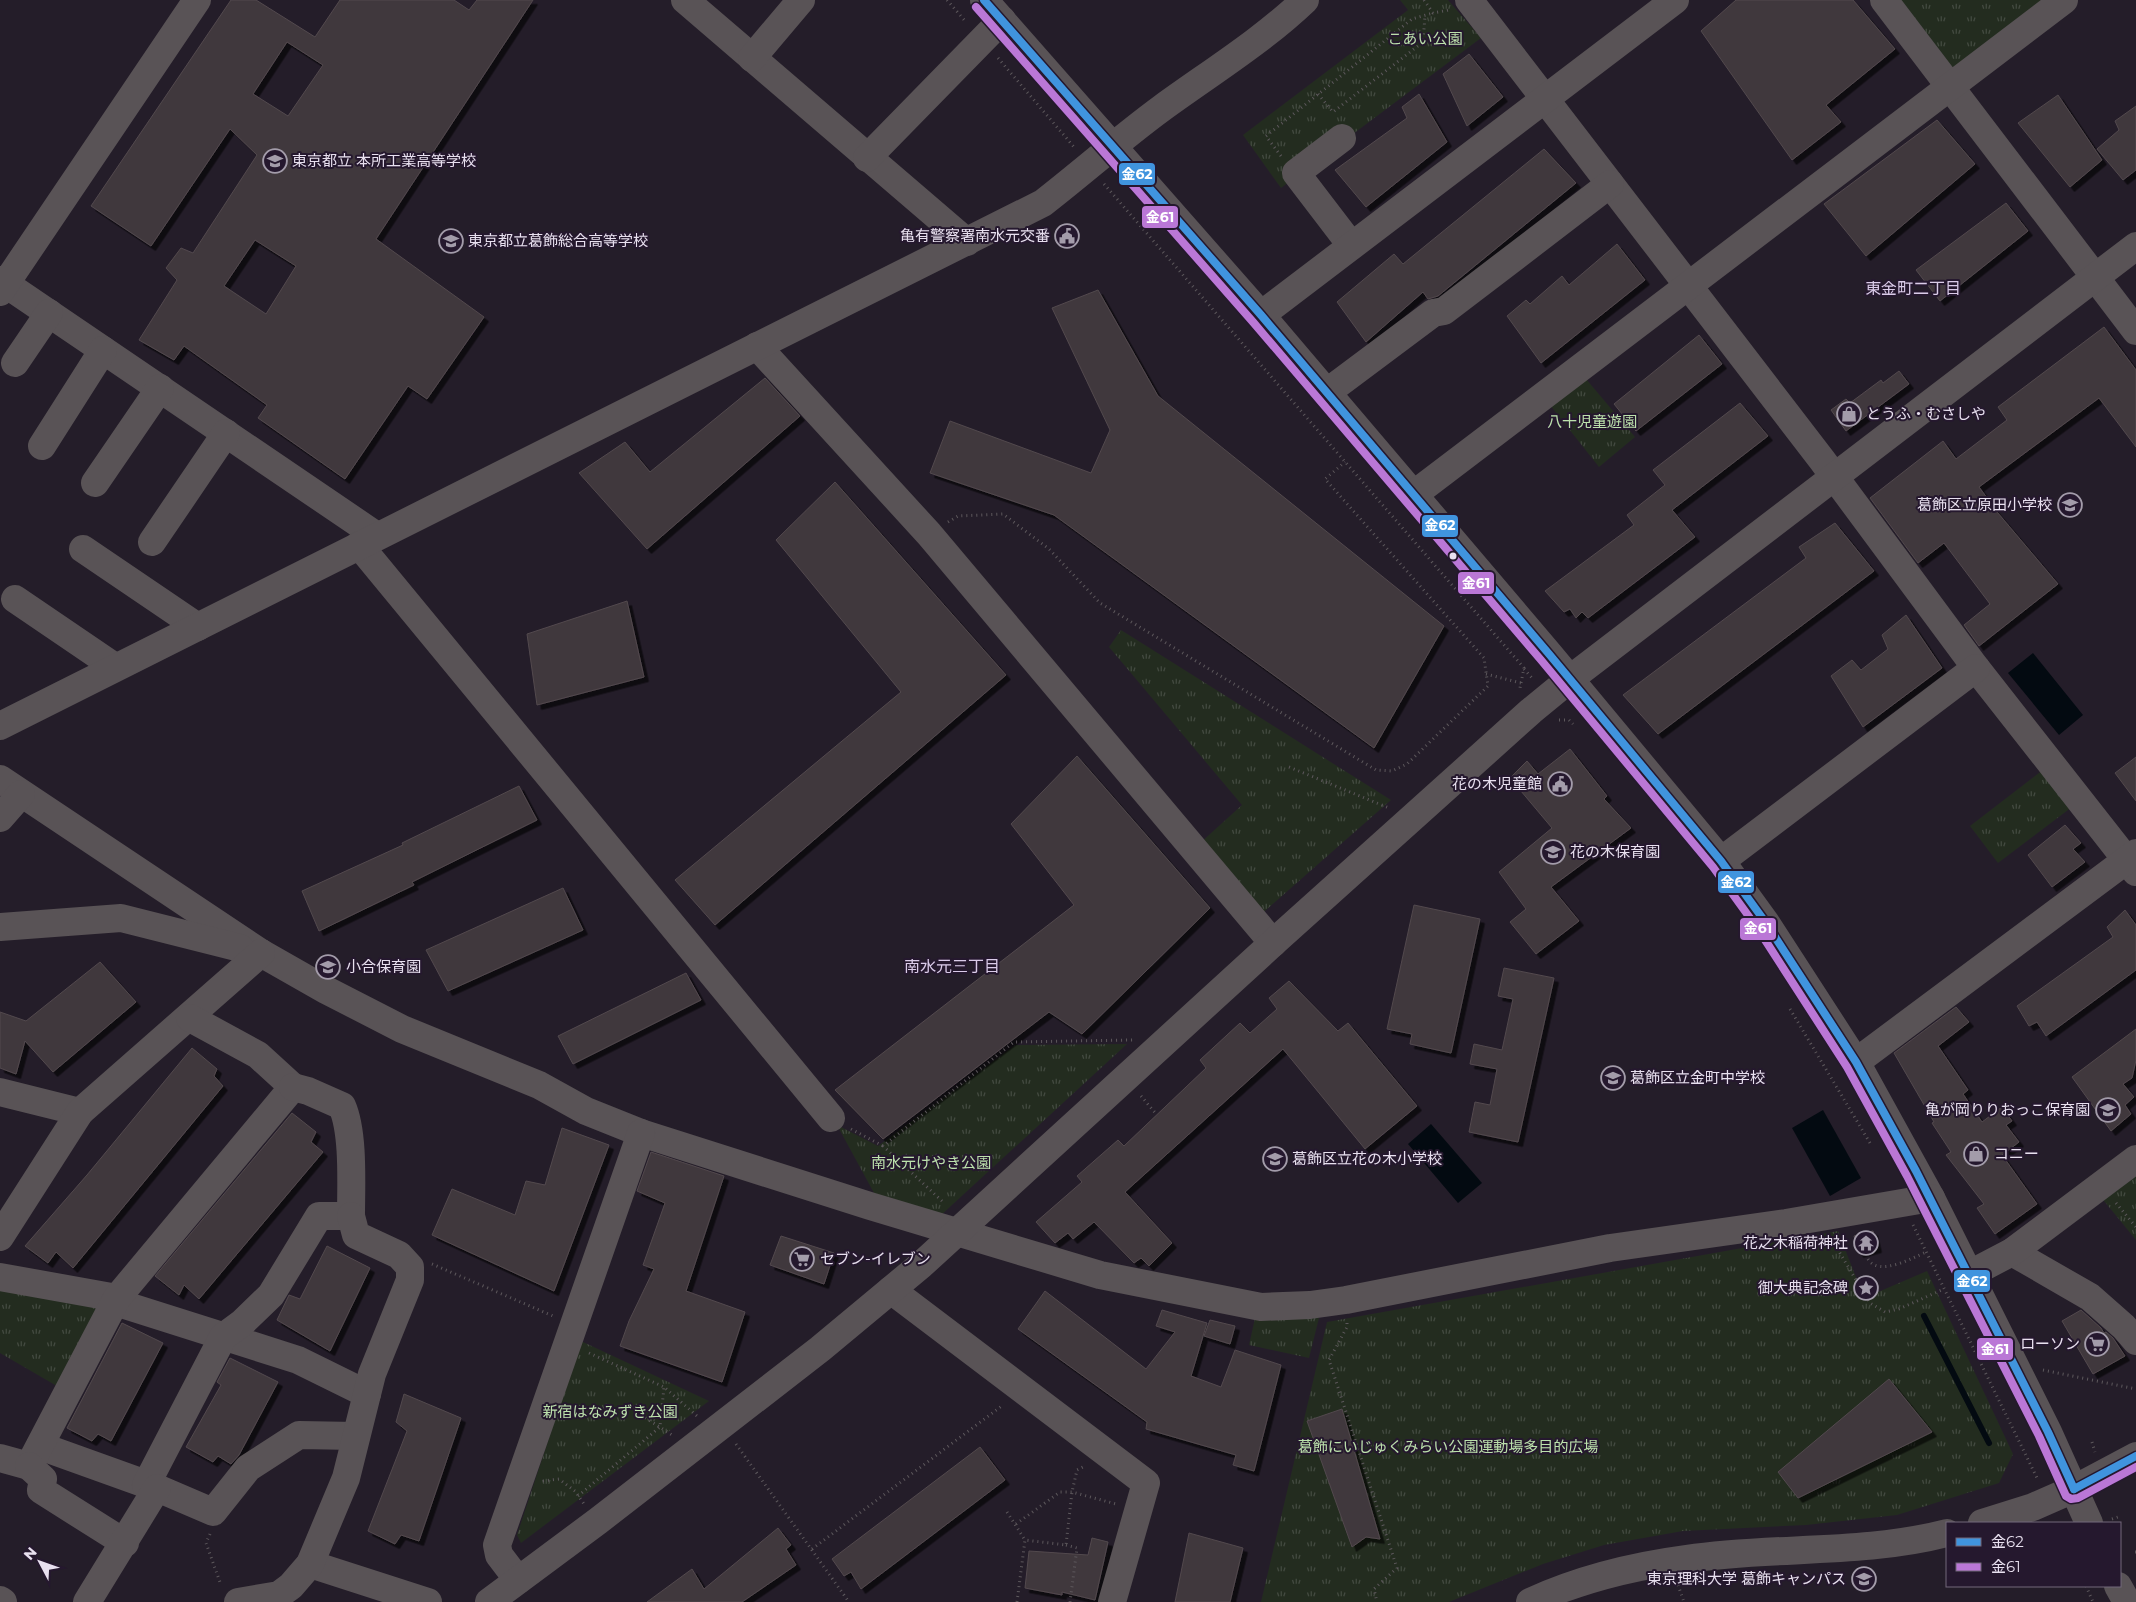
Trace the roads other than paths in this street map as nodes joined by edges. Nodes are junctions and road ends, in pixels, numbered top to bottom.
1 (197, 0) edge
2 (685, 0) edge
3 (801, 0) edge
4 (984, 0) edge
5 (1305, 0) edge
6 (1675, 0) edge
7 (1884, 0) edge
8 (2064, 0) edge
9 (1460, 5) edge
10 (1002, 20) junction
11 (752, 58) junction
12 (1949, 86) junction
13 (1544, 99) junction
14 (1342, 138) dead end
15 (1114, 145) junction
16 (867, 158) junction
17 (1610, 184) junction
18 (967, 242) junction
19 (1351, 245) junction
20 (2136, 246) edge
21 (2095, 277) junction
22 (2, 285) edge
23 (1688, 286) junction
24 (49, 314) junction
25 (1261, 315) junction
26 (2136, 331) edge
27 (757, 346) junction
28 (103, 350) junction
29 (15, 363) dead end
30 (160, 388) junction
31 (1326, 393) junction
32 (226, 433) junction
33 (42, 446) dead end
34 (1834, 477) junction
35 (95, 483) dead end
36 (1413, 495) junction
37 (368, 540) junction
38 (152, 542) dead end
39 (83, 549) dead end
40 (15, 599) dead end
41 (198, 627) junction
42 (116, 667) junction
43 (1976, 668) junction
44 (1570, 679) junction
45 (0, 726) edge
46 (10, 786) edge
47 (0, 818) edge
48 (2133, 861) edge
49 (1721, 862) junction
50 (0, 927) edge
51 (1272, 943) junction
52 (261, 954) junction
53 (190, 1018) junction
54 (1856, 1062) junction
55 (292, 1087) junction
56 (0, 1092) edge
57 (80, 1112) junction
58 (831, 1118) road end
59 (641, 1133) junction
60 (2136, 1158) edge
61 (1931, 1198) junction
62 (351, 1216) junction
63 (956, 1233) junction
64 (0, 1237) edge
65 (2012, 1252) junction
66 (1970, 1274) junction
67 (0, 1277) edge
68 (892, 1290) junction
69 (116, 1300) junction
70 (223, 1337) junction
71 (2136, 1341) edge
72 (367, 1394) junction
73 (356, 1436) junction
74 (35, 1456) junction
75 (2136, 1456) edge
76 (0, 1458) edge
77 (152, 1486) junction
78 (2074, 1489) junction
79 (1985, 1522) edge
80 (2099, 1522) edge
81 (1946, 1533) edge
82 (125, 1543) junction
83 (310, 1564) junction
84 (518, 1580) junction
85 (2119, 1587) edge
86 (231, 1598) edge
87 (86, 1602) edge
88 (428, 1602) edge
89 (489, 1602) edge
90 (1112, 1602) edge
91 (1530, 1602) edge
92 (2127, 1602) edge

1 - 22 street
2 - 11 street
3 - 11 street
4 - 10 street
5 - 15 street
6 - 13 street
7 - 12 street
8 - 12 street
9 - 13 street
10 - 15 street
10 - 16 street
11 - 16 street
12 - 21 street
12 - 23 street
13 - 17 street
13 - 19 street
14 - 19 street
15 - 18 street
15 - 25 street
16 - 18 street
17 - 23 street
17 - 31 street
18 - 27 street
19 - 25 street
20 - 21 street
21 - 26 street
21 - 34 street
22 - 24 street
23 - 34 street
23 - 36 street
24 - 28 street
24 - 29 street
25 - 31 street
27 - 37 street
27 - 51 street
28 - 30 street
28 - 33 street
30 - 32 street
30 - 35 street
31 - 36 street
32 - 37 street
32 - 38 street
34 - 43 street
34 - 44 street
36 - 44 street
37 - 41 street
37 - 58 street
39 - 41 street
40 - 42 street
41 - 42 street
42 - 45 street
43 - 48 street
43 - 49 street
44 - 49 street
44 - 51 street
46 - 47 street
46 - 52 street
48 - 54 street
49 - 54 street
50 - 52 street
51 - 63 street
52 - 53 street
52 - 59 street
53 - 55 street
53 - 57 street
54 - 61 street
55 - 62 street
55 - 69 street
56 - 57 street
57 - 64 street
59 - 63 street
59 - 84 street
60 - 65 street
61 - 63 street
61 - 66 street
62 - 70 street
62 - 72 street
63 - 68 street
65 - 66 street
65 - 71 street
66 - 78 street
67 - 69 street
68 - 84 street
68 - 90 street
69 - 70 street
69 - 74 street
70 - 72 street
70 - 77 street
72 - 73 street
73 - 77 street
73 - 83 street
74 - 76 street
74 - 77 street
74 - 82 street
75 - 78 street
77 - 82 street
78 - 79 street
78 - 80 street
81 - 91 street
82 - 87 street
83 - 86 street
83 - 88 street
84 - 89 street
85 - 92 street

